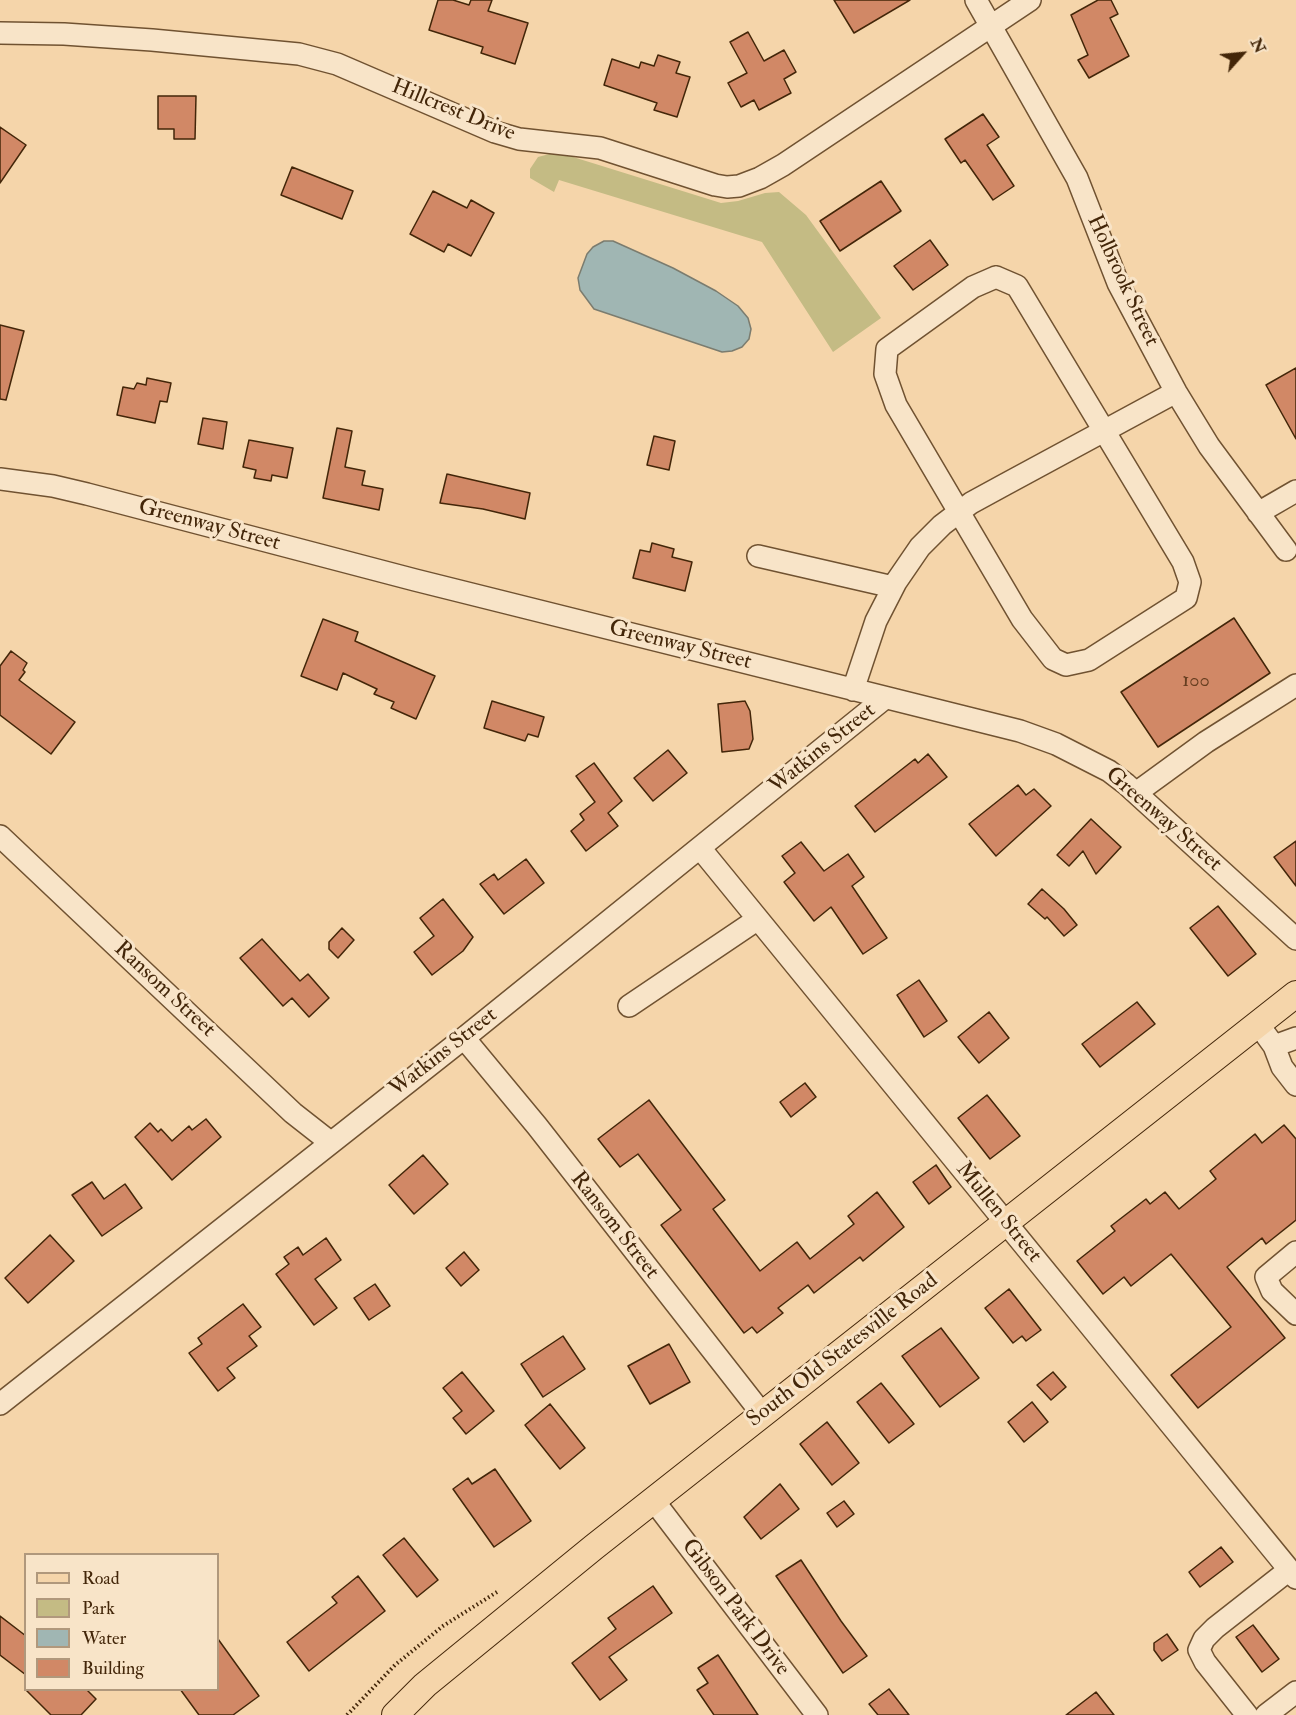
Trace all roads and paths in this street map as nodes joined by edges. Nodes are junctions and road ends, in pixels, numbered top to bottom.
1 (976, 0) edge
2 (1030, 0) edge
3 (991, 26) junction
4 (0, 33) edge
5 (1176, 392) junction
6 (1103, 432) junction
7 (0, 478) edge
8 (1296, 491) edge
9 (958, 513) junction
10 (1258, 513) junction
11 (1286, 550) dead end
12 (758, 556) dead end
13 (893, 587) junction
14 (1296, 685) edge
15 (853, 690) junction
16 (885, 698) junction
17 (1136, 793) junction
18 (0, 836) edge
19 (700, 848) junction
20 (758, 919) junction
21 (1296, 939) edge
22 (1296, 994) edge
23 (629, 1006) dead end
24 (1258, 1023) junction
25 (464, 1038) junction
26 (1296, 1038) edge
27 (1274, 1046) junction
28 (1296, 1085) edge
29 (330, 1142) junction
30 (1006, 1222) junction
31 (1296, 1252) edge
32 (1296, 1314) edge
33 (0, 1404) edge
34 (763, 1415) junction
35 (654, 1501) junction
36 (1292, 1574) edge
37 (497, 1592) dead end
38 (1296, 1692) edge
39 (347, 1715) edge
40 (395, 1715) edge
41 (817, 1715) edge
42 (1247, 1715) edge
43 (1266, 1715) edge

1 - 3 street, Holbrook Street
2 - 3 street, Hillcrest Drive
3 - 4 street, Hillcrest Drive
3 - 5 street, Holbrook Street
5 - 6 street
5 - 10 street, Holbrook Street
6 - 9 street
6 - 9 street
6 - 9 street
7 - 15 street, Greenway Street
8 - 10 street
9 - 13 street
10 - 11 street, Holbrook Street
12 - 13 street
13 - 15 street
14 - 17 street
15 - 16 street, Greenway Street
16 - 17 street, Greenway Street
16 - 19 street, Watkins Street
17 - 21 street, Greenway Street
18 - 29 street, Ransom Street
19 - 20 street, Mullen Street
19 - 25 street, Watkins Street
20 - 23 street
20 - 30 street, Mullen Street
22 - 24 main road, South Old Statesville Road
24 - 27 street
24 - 30 main road, South Old Statesville Road
25 - 29 street, Watkins Street
25 - 34 street, Ransom Street
26 - 27 street
27 - 28 street
29 - 33 street, Watkins Street
30 - 34 main road, South Old Statesville Road
30 - 36 street, Mullen Street
31 - 32 street
34 - 35 main road, South Old Statesville Road
35 - 40 main road, South Old Statesville Road
35 - 41 street, Gibson Park Drive
36 - 42 street
37 - 39 path
38 - 43 street

